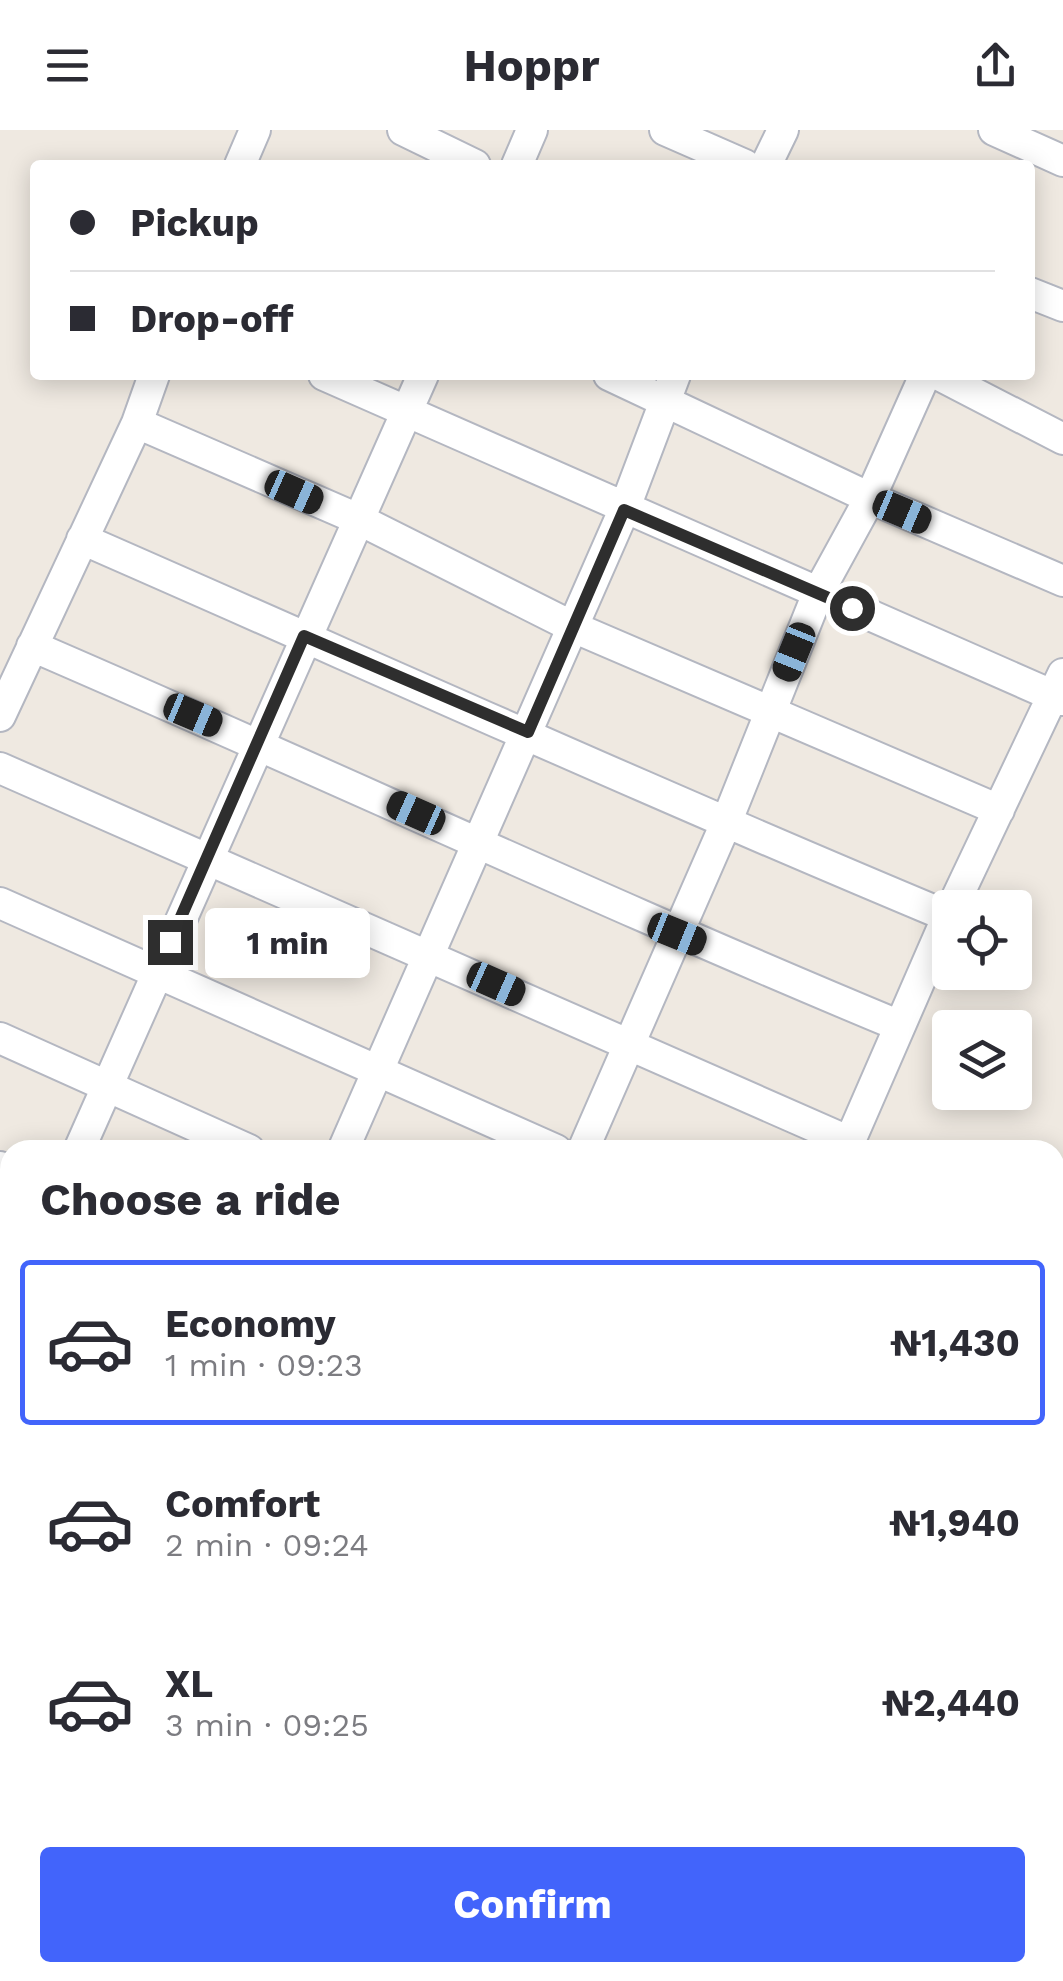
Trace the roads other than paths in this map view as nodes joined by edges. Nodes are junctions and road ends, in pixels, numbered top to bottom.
1 (255, 130) edge
2 (403, 130) edge
3 (532, 130) edge
4 (665, 130) edge
5 (783, 130) edge
6 (994, 130) edge
7 (1022, 155) edge
8 (242, 160) edge
9 (465, 160) edge
10 (519, 160) edge
11 (734, 160) edge
12 (768, 160) edge
13 (1063, 161) edge
14 (1035, 295) edge
15 (1063, 306) edge
16 (152, 380) edge
17 (335, 380) edge
18 (421, 380) edge
19 (635, 380) edge
20 (923, 380) edge
21 (949, 380) edge
22 (670, 387) edge
23 (406, 414) junction
24 (137, 423) junction
25 (1063, 439) edge
26 (870, 498) junction
27 (624, 510) junction
28 (358, 520) junction
29 (82, 539) junction
30 (1063, 581) edge
31 (818, 592) junction
32 (572, 626) junction
33 (304, 636) junction
34 (32, 646) junction
35 (1060, 690) edge
36 (770, 712) junction
37 (0, 716) edge
38 (528, 732) junction
39 (257, 743) junction
40 (0, 768) edge
41 (999, 810) junction
42 (726, 824) junction
43 (480, 841) junction
44 (208, 856) junction
45 (960, 890) edge
46 (0, 903) edge
47 (932, 904) edge
48 (677, 934) junction
49 (932, 952) edge
50 (429, 954) junction
51 (157, 971) junction
52 (900, 1026) junction
53 (0, 1038) edge
54 (629, 1045) junction
55 (378, 1071) junction
56 (108, 1085) junction
57 (83, 1140) edge
58 (226, 1140) edge
59 (347, 1140) edge
60 (533, 1140) edge
61 (587, 1140) edge
62 (835, 1140) edge
63 (851, 1140) edge

1 - 8 street
2 - 9 street
3 - 10 street
4 - 11 street
5 - 12 street
6 - 7 street
7 - 13 street
14 - 15 street
16 - 24 street
17 - 23 street
18 - 23 street
19 - 22 street
20 - 26 street
21 - 25 street
22 - 26 street
22 - 27 street
23 - 27 street
23 - 28 street
24 - 28 street
24 - 29 street
26 - 30 street
26 - 31 street
27 - 31 street
27 - 32 street
28 - 32 street
28 - 33 street
29 - 33 street
29 - 34 street
31 - 35 street
31 - 36 street
32 - 36 street
32 - 38 street
33 - 38 street
33 - 39 street
34 - 37 street
34 - 39 street
35 - 41 street
36 - 41 street
36 - 42 street
38 - 42 street
38 - 43 street
39 - 43 street
39 - 44 street
40 - 44 street
41 - 45 street
42 - 47 street
42 - 48 street
43 - 48 street
43 - 50 street
44 - 50 street
44 - 51 street
46 - 51 street
48 - 52 street
48 - 54 street
49 - 52 street
50 - 54 street
50 - 55 street
51 - 55 street
51 - 56 street
52 - 63 street
53 - 56 street
54 - 61 street
54 - 62 street
55 - 59 street
55 - 60 street
56 - 57 street
56 - 58 street

